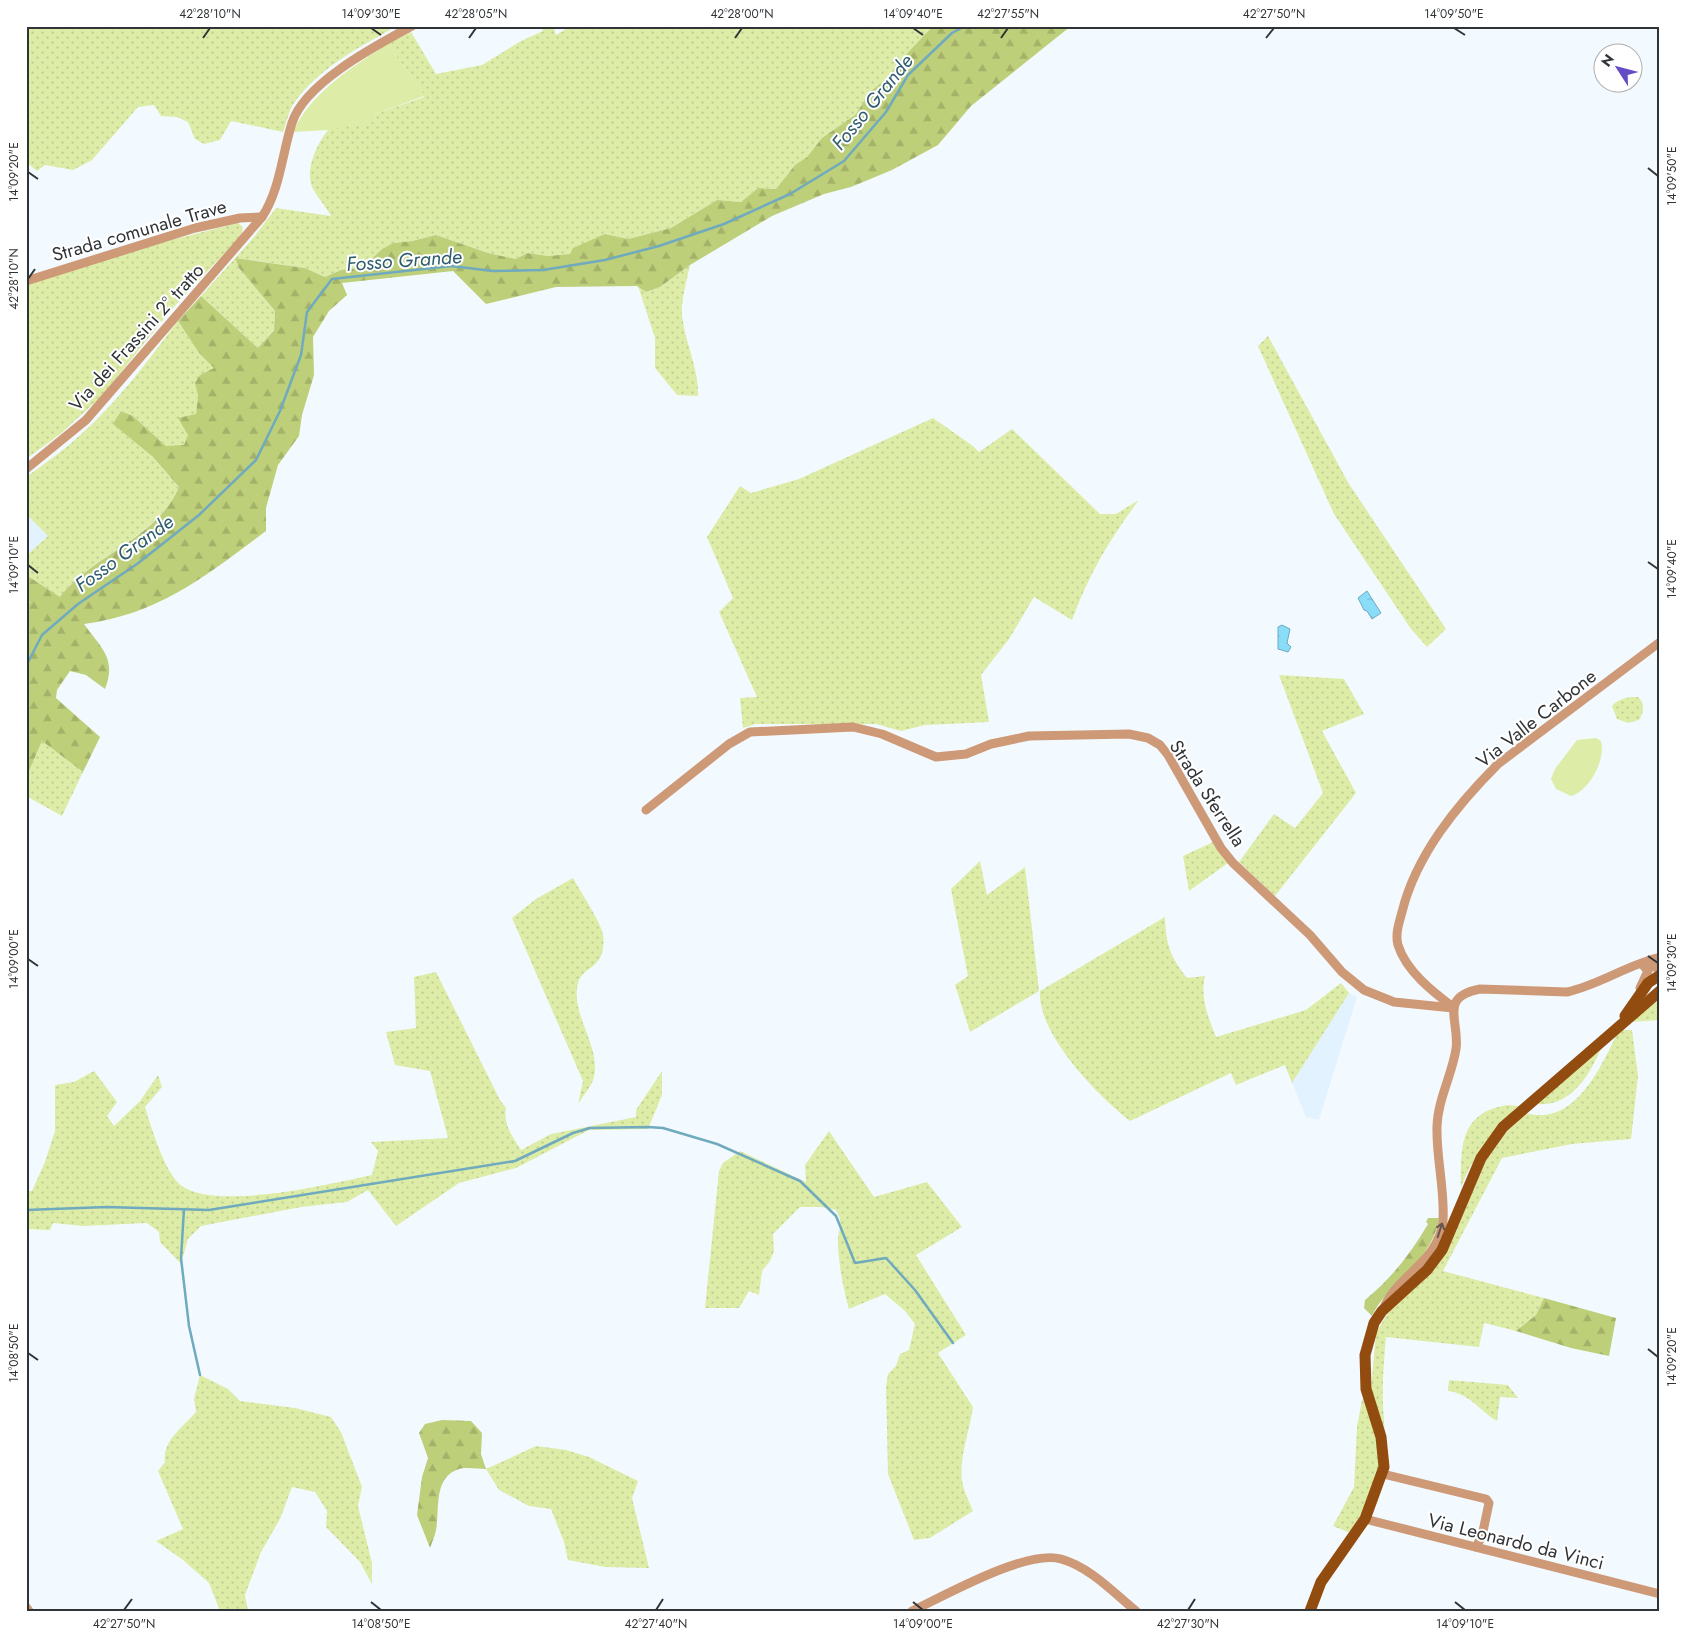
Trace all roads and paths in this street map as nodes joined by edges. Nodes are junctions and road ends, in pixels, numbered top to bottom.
1 (412, 26) edge
2 (262, 217) junction
3 (26, 281) edge
4 (26, 469) edge
5 (1660, 642) edge
6 (646, 810) dead end
7 (1659, 958) edge
8 (1639, 965) junction
9 (1660, 968) edge
10 (1660, 974) edge
11 (1658, 992) edge
12 (1636, 998) junction
13 (1453, 1008) junction
14 (1617, 1027) junction
15 (1382, 1311) junction
16 (1383, 1474) junction
17 (1365, 1519) junction
18 (1476, 1547) junction
19 (1660, 1594) edge
20 (26, 1607) edge
21 (29, 1611) edge
22 (912, 1611) edge
23 (1136, 1611) edge
24 (1310, 1611) edge

1 - 2 street, Via dei Frassini 2° tratto
2 - 3 street, Strada comunale Trave
2 - 4 street, Via dei Frassini 2° tratto
5 - 13 street, Via Valle Carbone
6 - 13 street, Strada Sferrella
7 - 8 street
8 - 9 street
8 - 12 street
8 - 13 street
10 - 12 main road
11 - 14 main road
12 - 14 main road
15 -> 13 street
14 - 15 main road
15 - 16 main road
16 - 17 main road
16 - 18 street
17 - 18 street, Via Leonardo da Vinci
17 - 24 main road
18 - 19 street, Via Leonardo da Vinci
20 - 21 street
22 - 23 street

